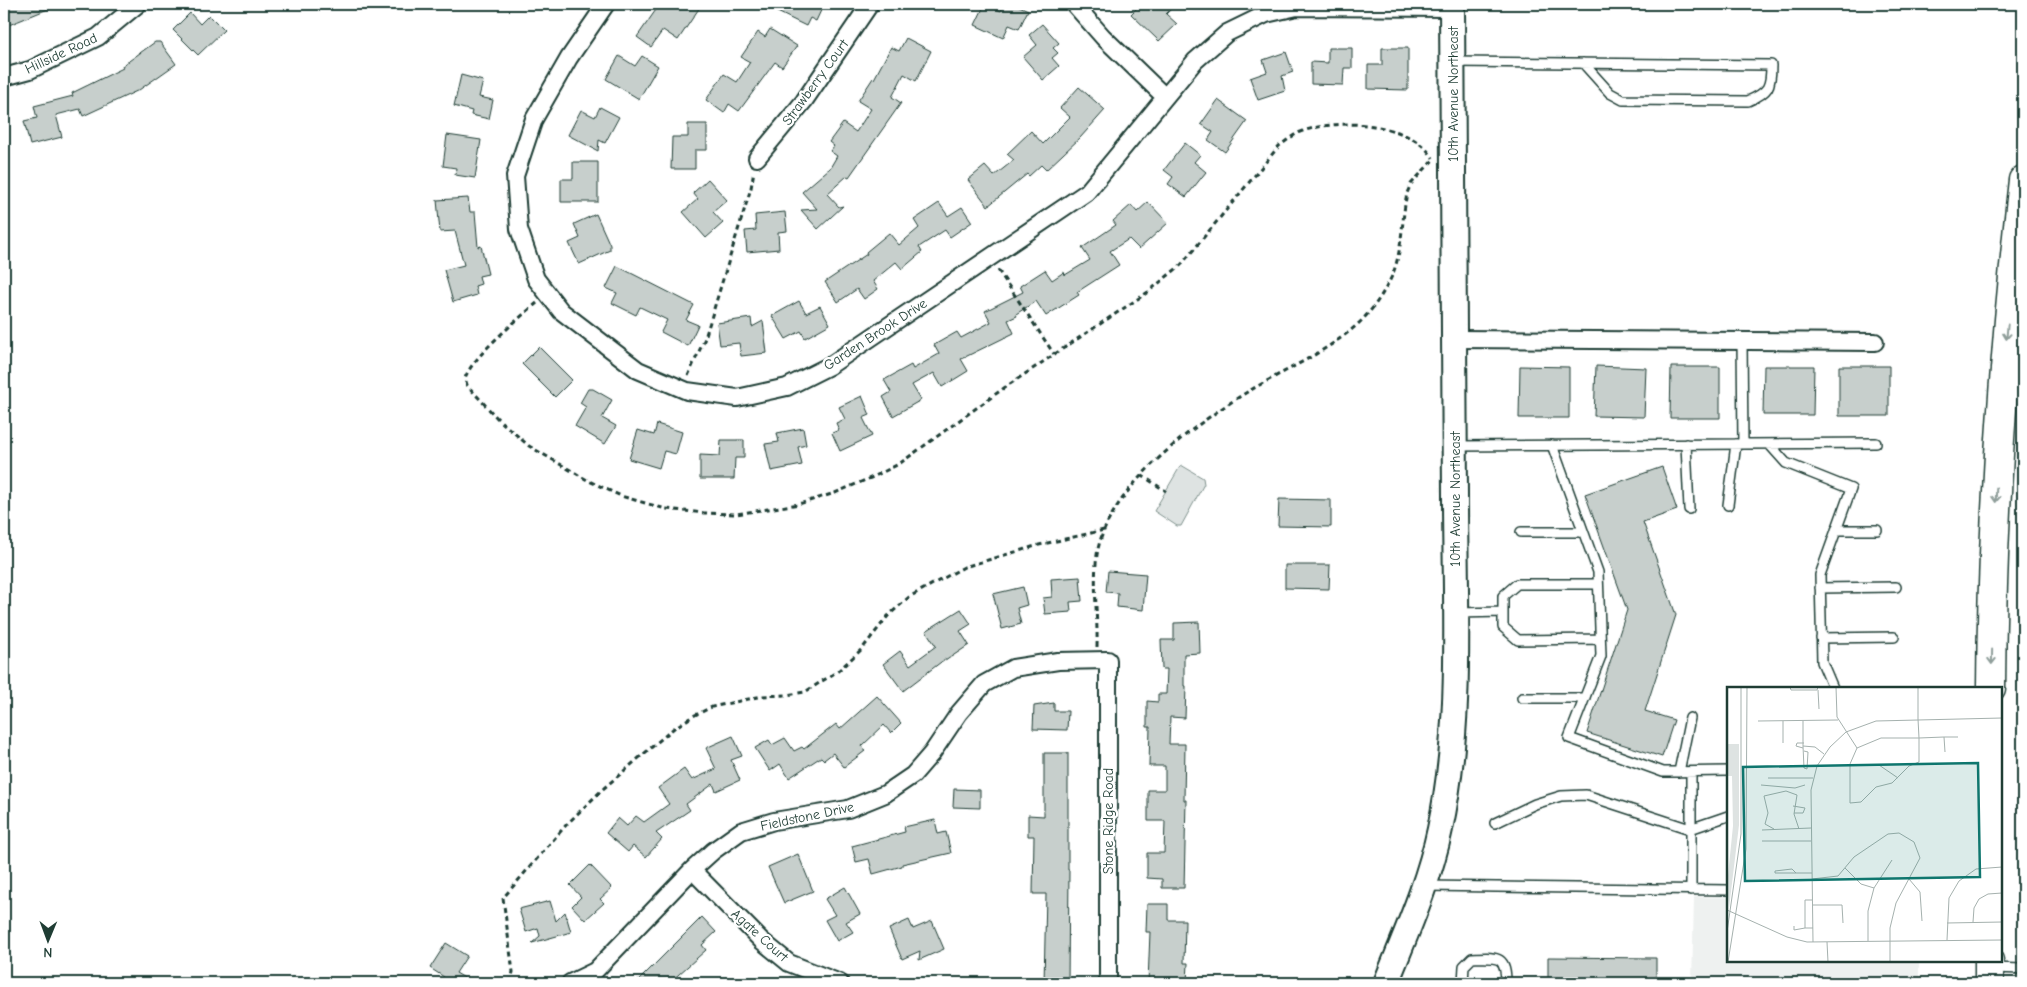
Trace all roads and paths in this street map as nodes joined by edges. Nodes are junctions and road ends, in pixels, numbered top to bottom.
1 (138, 4) edge
2 (606, 4) edge
3 (870, 4) edge
4 (1074, 4) edge
5 (1452, 6) edge
6 (1453, 62) junction
7 (1583, 63) junction
8 (4, 77) edge
9 (1164, 96) junction
10 (757, 158) joint
11 (1443, 158) junction
12 (2023, 180) edge
13 (989, 257) junction
14 (548, 295) junction
15 (1454, 339) junction
16 (1742, 341) junction
17 (1875, 342) dead end
18 (1054, 354) junction
19 (682, 389) junction
20 (1876, 443) dead end
21 (1686, 444) junction
22 (1739, 444) junction
23 (1769, 444) junction
24 (1552, 445) junction
25 (1454, 446) junction
26 (1141, 476) junction
27 (1166, 491) dead end
28 (1728, 505) dead end
29 (1689, 509) dead end
30 (1104, 530) junction
31 (1836, 530) junction
32 (1877, 530) dead end
33 (1521, 532) dead end
34 (1583, 532) junction
35 (1598, 584) junction
36 (1820, 588) junction
37 (1896, 588) dead end
38 (1503, 612) junction
39 (1455, 613) junction
40 (1097, 632) dead end
41 (1894, 637) dead end
42 (1821, 638) junction
43 (1600, 639) junction
44 (1108, 660) joint
45 (1833, 687) edge
46 (1991, 687) edge
47 (1522, 698) dead end
48 (1585, 698) junction
49 (1690, 718) dead end
50 (1727, 771) edge
51 (1678, 772) junction
52 (1691, 772) junction
53 (1727, 816) edge
54 (1495, 823) dead end
55 (1690, 829) junction
56 (692, 870) junction
57 (1424, 886) junction
58 (1691, 890) junction
59 (1727, 890) edge
60 (2023, 969) edge
61 (1989, 971) edge
62 (510, 983) edge
63 (570, 983) edge
64 (840, 983) edge
65 (1108, 983) edge
66 (1386, 983) edge
67 (1463, 983) edge
68 (1506, 983) edge

1 - 8 street, Hillside Road
2 - 14 street, Garden Brook Drive
3 - 10 street, Strawberry Court
4 - 9 street
5 - 6 street, 10th Avenue Northeast
5 - 9 street, Garden Brook Drive
6 - 7 lane
6 - 11 street, 10th Avenue Northeast
7 - 7 lane
9 - 13 street, Garden Brook Drive
10 - 19 path
11 - 15 street, 10th Avenue Northeast
11 - 18 path
11 - 26 path
12 -> 46 highway
13 - 18 path
13 - 19 street, Garden Brook Drive
14 - 18 path
14 - 19 street, Garden Brook Drive
15 - 16 street
15 - 25 street, 10th Avenue Northeast
16 - 17 street
16 - 22 lane
20 - 23 lane
21 - 22 lane
21 - 24 lane
21 - 29 lane
22 - 23 lane
22 - 28 lane
23 - 31 lane
24 - 25 lane
24 - 34 lane
25 - 39 street, 10th Avenue Northeast
26 - 27 path
26 - 30 path
30 - 40 path
30 - 62 path
31 - 32 lane
31 - 36 lane
33 - 34 lane
34 - 35 lane
35 - 38 lane
35 - 43 lane
36 - 37 lane
36 - 42 lane
38 - 39 lane
38 - 43 lane
39 - 57 street, 10th Avenue Northeast
41 - 42 lane
42 - 45 lane
43 - 48 lane
44 - 56 street, Fieldstone Drive
44 - 65 street, Stone Ridge Road
47 - 48 lane
48 - 51 lane
49 - 51 lane
50 - 52 lane
51 - 52 lane
52 - 55 lane
53 - 55 lane
54 - 55 lane
55 - 58 lane
56 - 63 street, Fieldstone Drive
56 - 64 street, Agate Court
57 - 58 lane
57 - 66 street, 10th Avenue Northeast
58 - 59 lane
60 - 61 lane
67 - 68 lane

